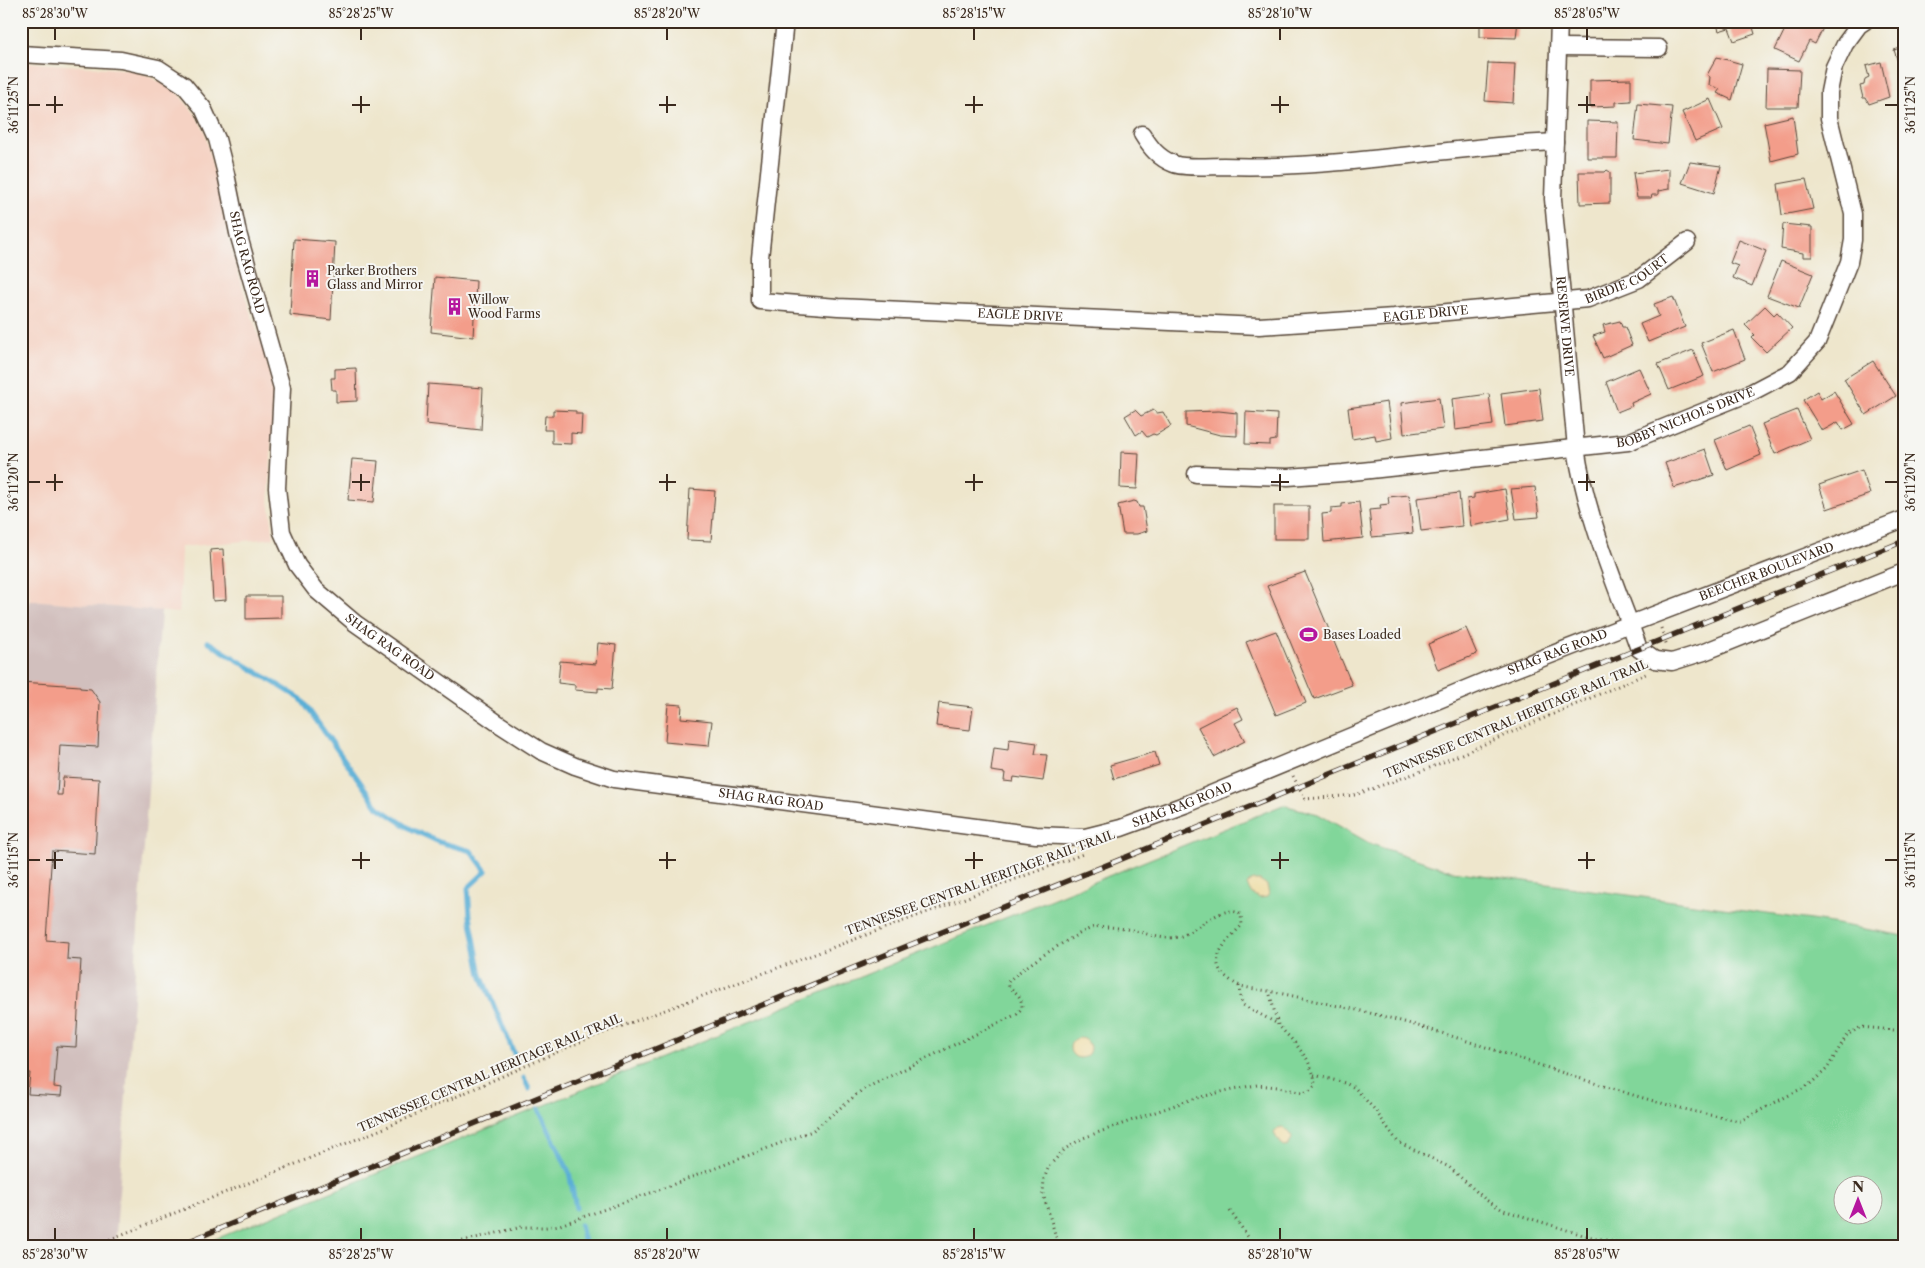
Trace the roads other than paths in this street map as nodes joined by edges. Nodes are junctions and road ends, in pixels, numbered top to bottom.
1 (784, 21) edge
2 (1559, 21) edge
3 (1865, 21) edge
4 (1559, 47) junction
5 (1659, 48) dead end
6 (21, 54) edge
7 (1142, 134) dead end
8 (1555, 142) junction
9 (1687, 242) dead end
10 (1561, 301) junction
11 (1576, 448) junction
12 (1196, 474) dead end
13 (1904, 519) edge
14 (1904, 572) edge
15 (1630, 624) junction

1 - 10 street, EAGLE DRIVE
2 - 4 street, RESERVE DRIVE
3 - 11 street, BOBBY NICHOLS DRIVE
4 - 5 street
4 - 8 street, RESERVE DRIVE
6 - 15 street, SHAG RAG ROAD
7 - 8 street
8 - 10 street, RESERVE DRIVE
9 - 10 street, BIRDIE COURT
10 - 11 street, RESERVE DRIVE
11 - 12 street, BOBBY NICHOLS DRIVE
11 - 15 street, RESERVE DRIVE
13 - 15 street, BEECHER BOULEVARD
14 - 15 street

